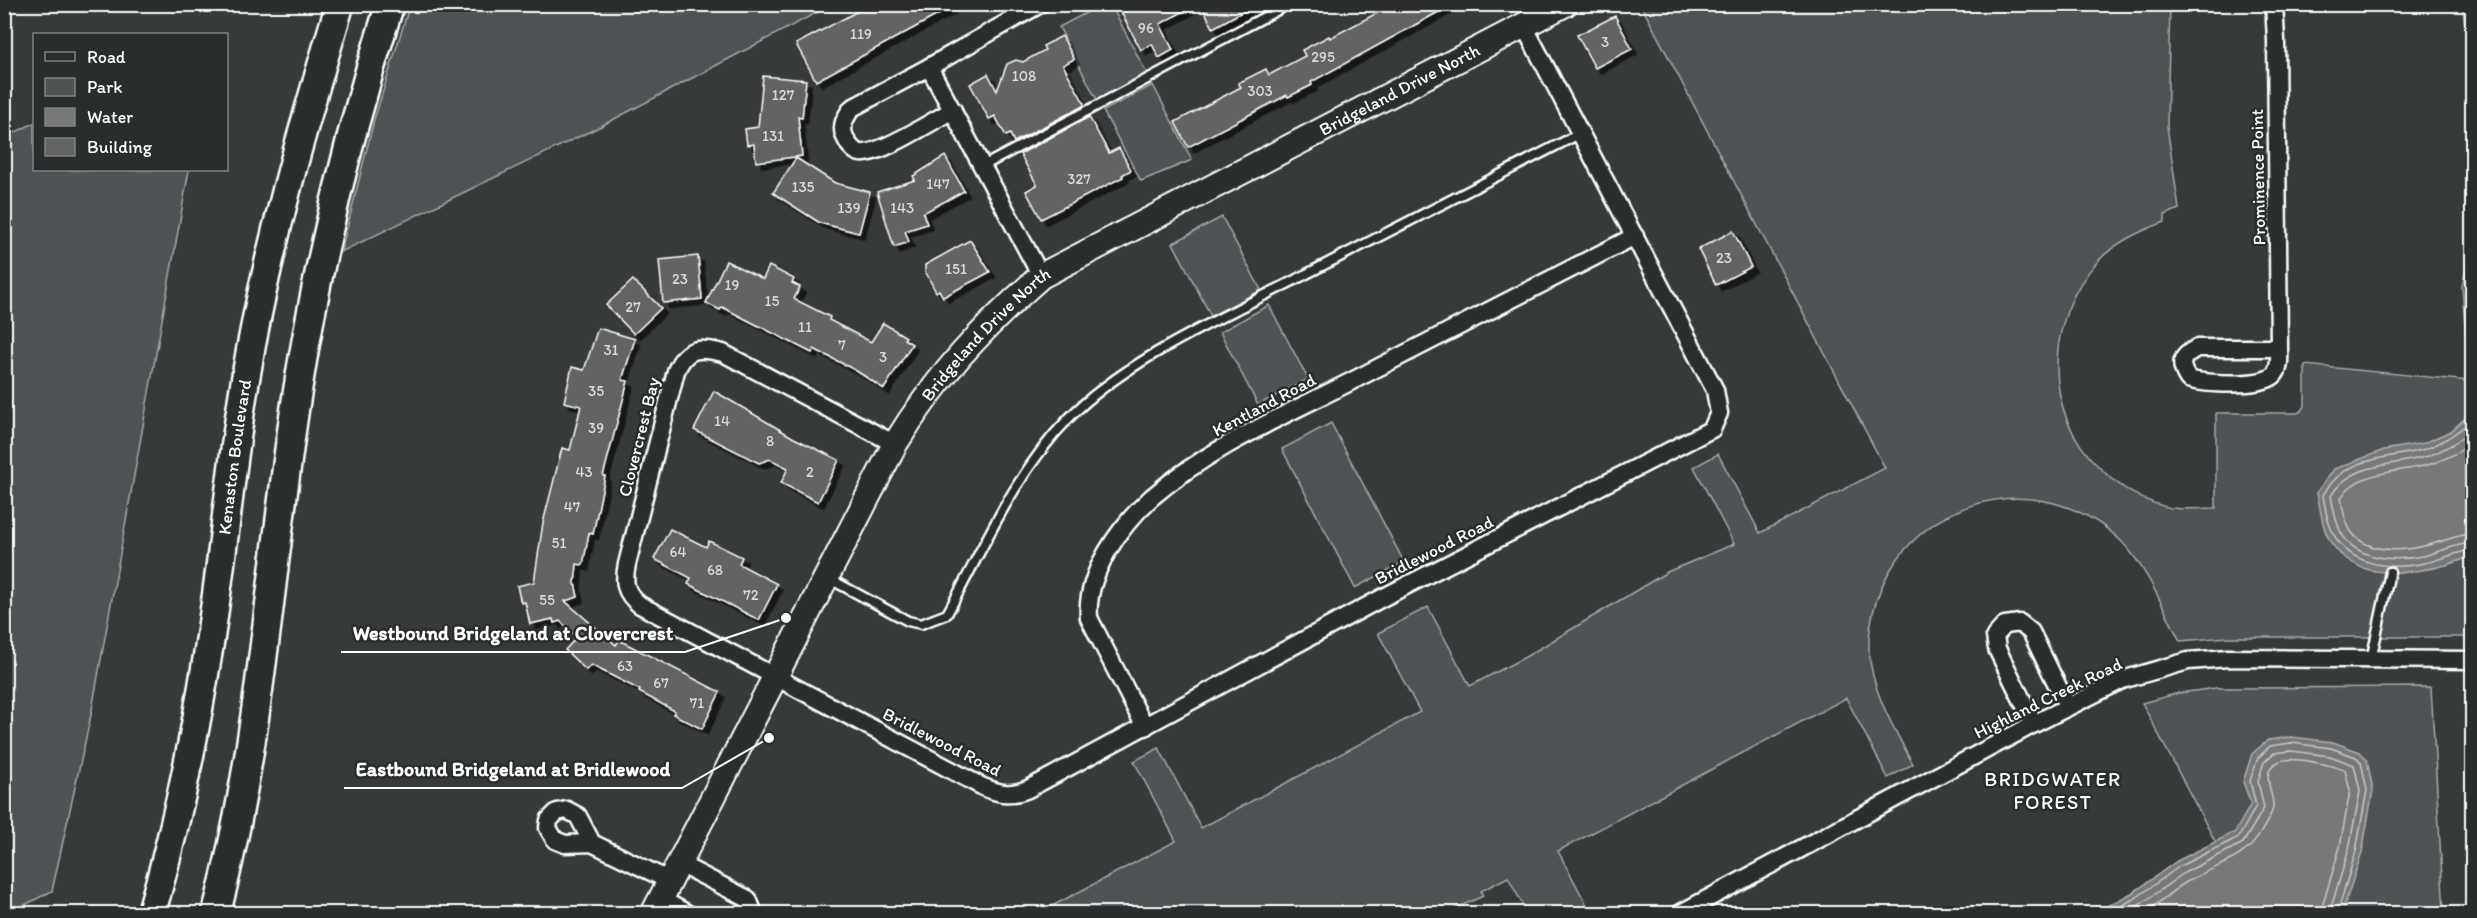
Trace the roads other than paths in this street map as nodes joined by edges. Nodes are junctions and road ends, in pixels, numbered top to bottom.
1 (340, 4) edge
2 (390, 4) edge
3 (1040, 4) edge
4 (1289, 4) edge
5 (1565, 4) edge
6 (2274, 4) edge
7 (1524, 26) junction
8 (929, 67) junction
9 (953, 110) junction
10 (1581, 133) junction
11 (983, 166) junction
12 (1635, 236) junction
13 (1041, 276) junction
14 (2280, 348) junction
15 (895, 444) junction
16 (2390, 572) dead end
17 (825, 576) junction
18 (2370, 660) junction
19 (2472, 660) edge
20 (775, 677) junction
21 (2068, 707) junction
22 (2034, 724) junction
23 (1145, 727) junction
24 (592, 843) dead end
25 (666, 889) edge
26 (151, 914) edge
27 (216, 914) edge
28 (688, 914) edge
29 (754, 914) edge
30 (1679, 914) edge

1 - 26 main road, Kenaston Boulevard
2 - 27 main road
3 - 8 street
4 - 11 lane
5 - 7 street, Bridgeland Drive North
6 - 14 street, Prominence Point
7 - 10 street, Bridlewood Road
7 - 13 street, Bridgeland Drive North
8 - 9 street
8 - 9 street
9 - 11 street
10 - 12 street, Bridlewood Road
10 - 17 lane
11 - 13 street
12 - 23 street, Kentland Road
12 - 23 street, Bridlewood Road
13 - 15 street, Bridgeland Drive North
14 - 14 street, Prominence Point
15 - 17 street, Bridgeland Drive North
15 - 20 street, Clovercrest Bay
16 - 18 lane
17 - 20 street, Bridgeland Drive North
18 - 19 street, Highland Creek Road
18 - 21 street, Highland Creek Road
20 - 23 street, Bridlewood Road
20 - 25 street, Bridgeland Drive North
21 - 22 street, Highland Creek Road
21 - 22 street
22 - 30 street, Highland Creek Road
24 - 25 street
25 - 28 street
25 - 29 street

